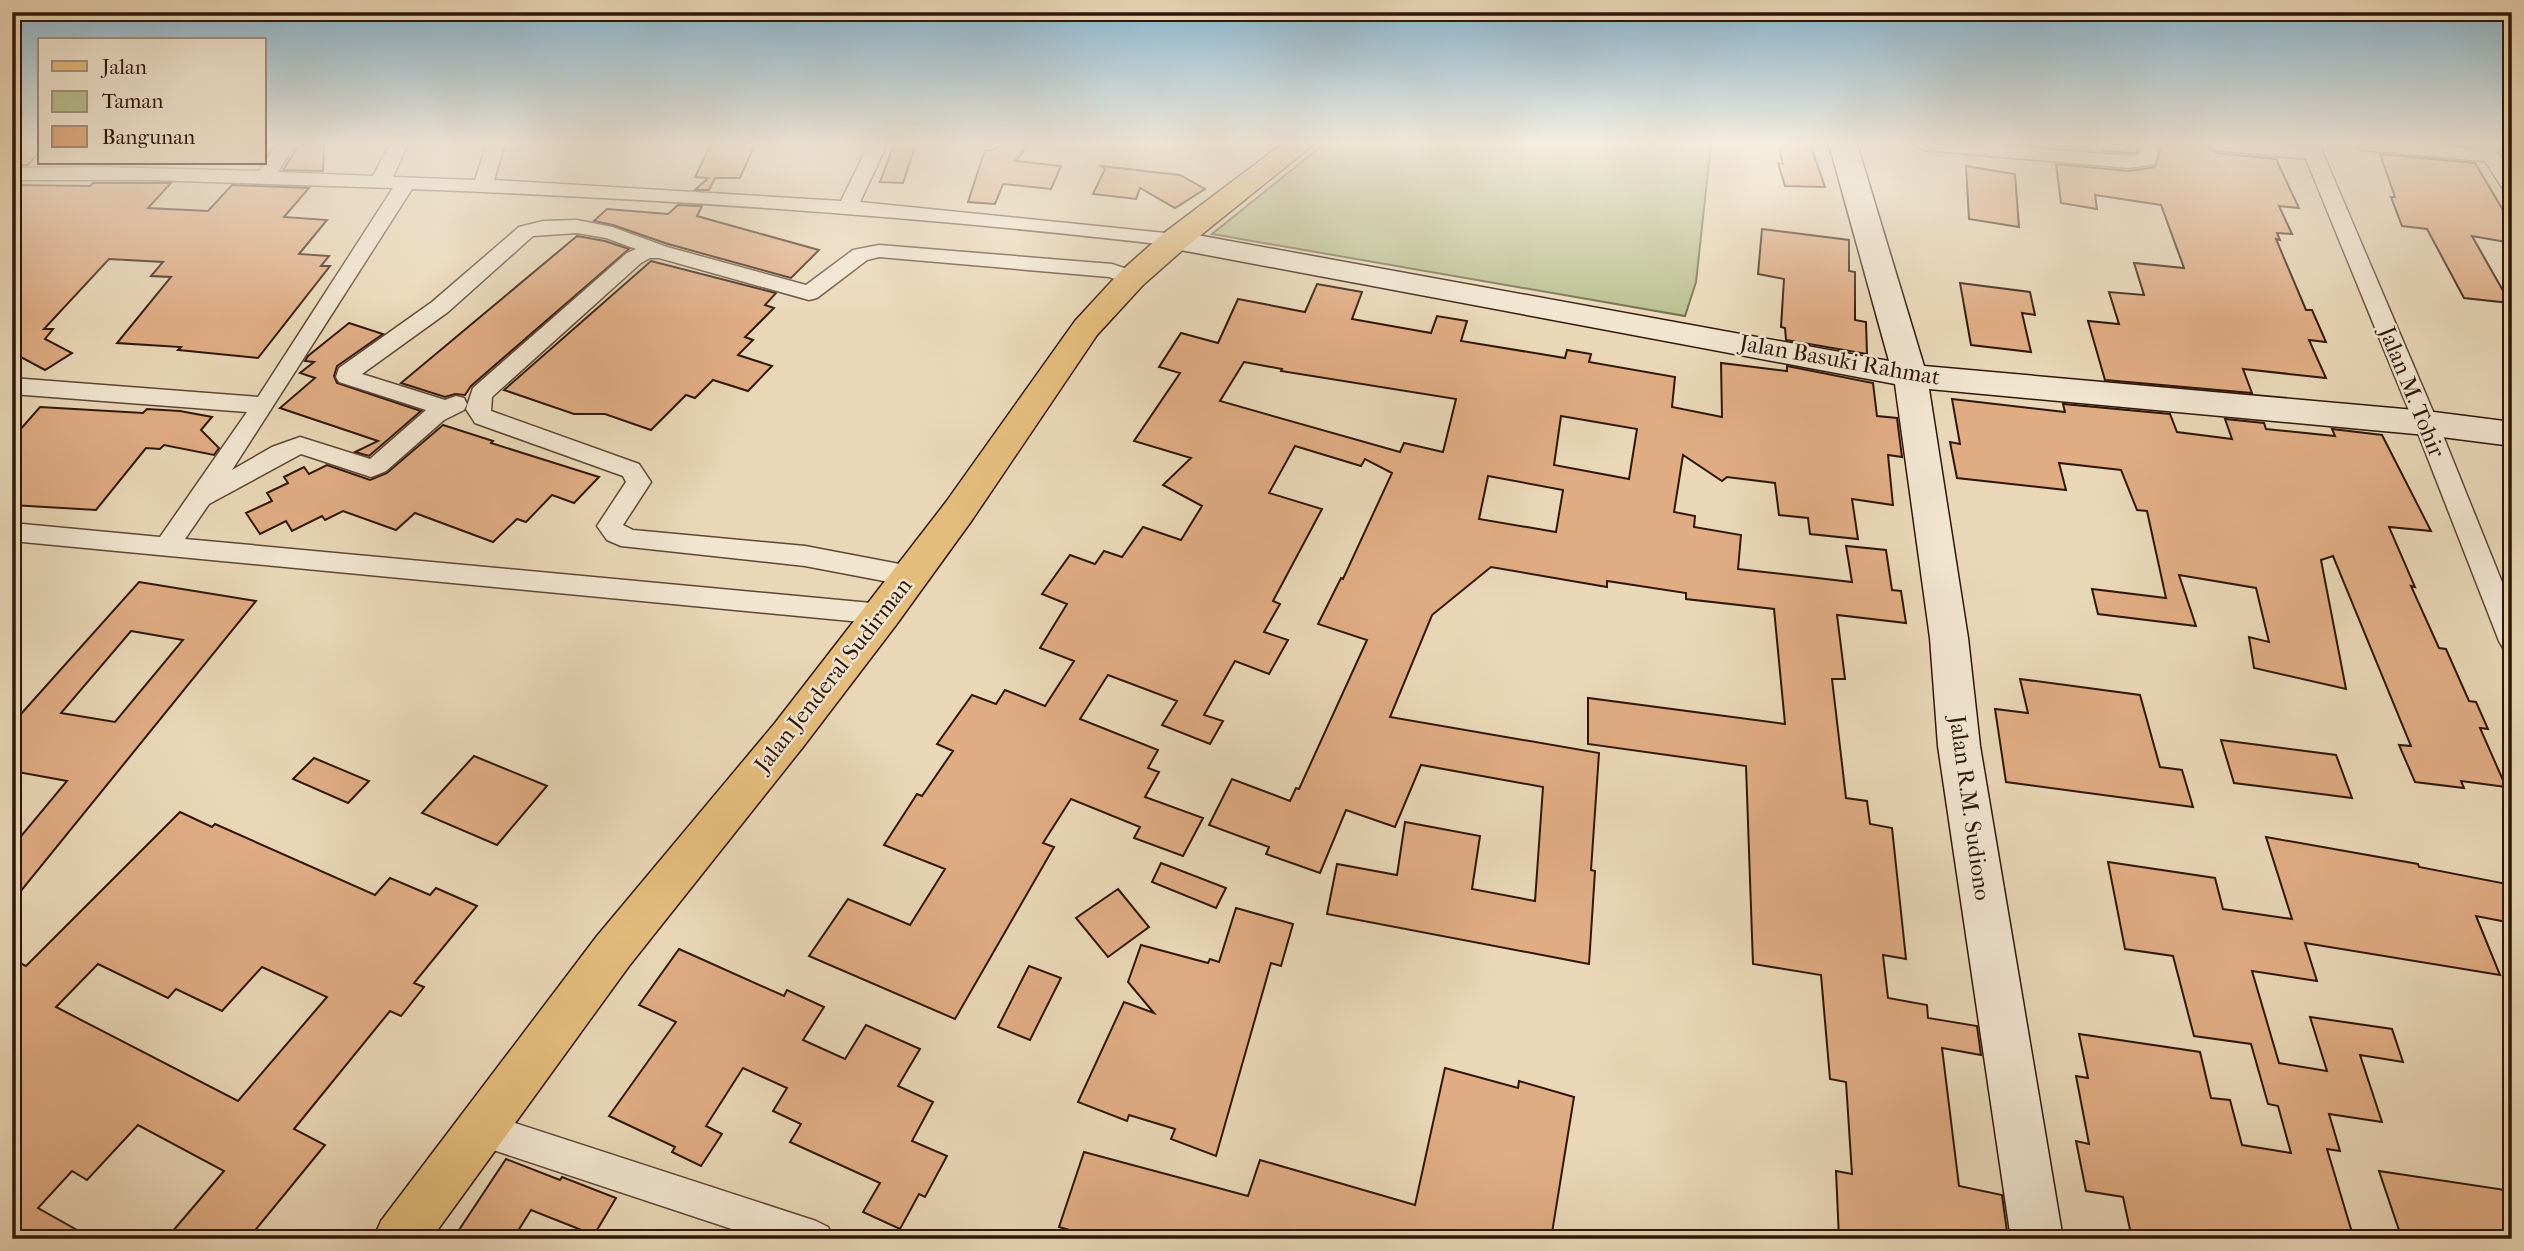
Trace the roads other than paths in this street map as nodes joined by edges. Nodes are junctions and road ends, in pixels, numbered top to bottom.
1 (395, 202) edge
2 (758, 202) edge
3 (850, 202) edge
4 (1224, 202) edge
5 (1860, 202) edge
6 (2333, 202) edge
7 (847, 208) junction
8 (1175, 240) junction
9 (660, 252) junction
10 (1132, 278) junction
11 (1910, 376) junction
12 (12, 386) edge
13 (481, 394) junction
14 (264, 405) junction
15 (445, 408) junction
16 (2426, 424) junction
17 (2512, 434) edge
18 (199, 500) junction
19 (12, 532) edge
20 (168, 545) junction
21 (910, 576) junction
22 (882, 614) junction
23 (2512, 641) edge
24 (481, 1129) junction
25 (399, 1239) edge
26 (816, 1239) edge
27 (2036, 1239) edge

1 - 14 street
2 - 7 street
3 - 7 street
4 - 8 main road, Jalan Jenderal Sudirman
5 - 11 street, Jalan R.M. Sudiono
6 - 16 street, Jalan M. Tohir
7 - 8 street
8 - 10 main road, Jalan Jenderal Sudirman
8 - 11 street, Jalan Basuki Rahmat
9 - 10 street
9 - 13 street
9 - 15 street
10 - 21 main road, Jalan Jenderal Sudirman
11 - 16 street, Jalan Basuki Rahmat
11 - 27 street, Jalan R.M. Sudiono
12 - 14 street
13 - 15 street
13 - 21 street
14 - 18 street
15 - 18 street
16 - 17 street, Jalan Basuki Rahmat
16 - 23 street, Jalan M. Tohir
18 - 20 street
19 - 20 street
20 - 22 street
21 - 22 main road, Jalan Jenderal Sudirman
22 - 24 main road, Jalan Jenderal Sudirman
24 - 25 main road, Jalan Jenderal Sudirman
24 - 26 street

